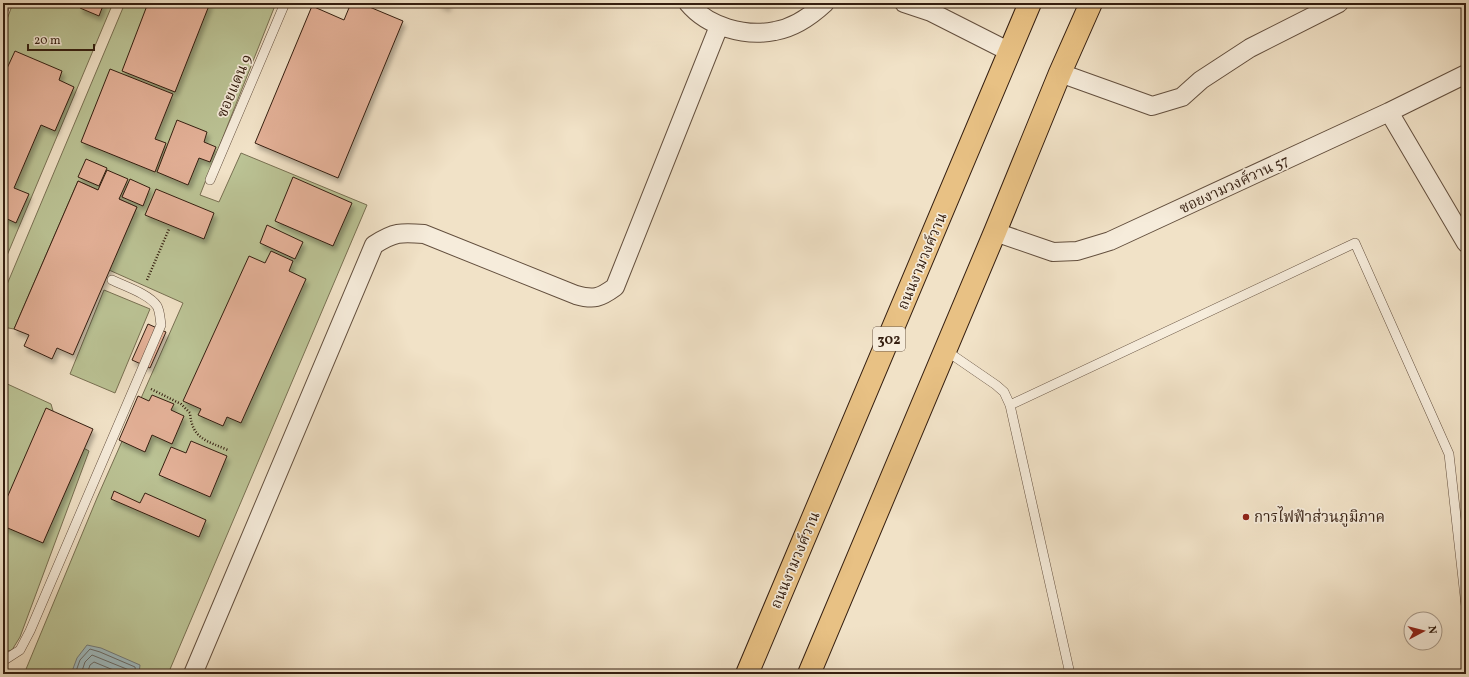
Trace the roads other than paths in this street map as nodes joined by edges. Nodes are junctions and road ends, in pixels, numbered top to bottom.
1 (6, 3) edge
2 (285, 3) edge
3 (688, 3) edge
4 (825, 3) edge
5 (904, 3) edge
6 (1030, 3) edge
7 (1091, 3) edge
8 (1339, 3) edge
9 (3, 11) edge
10 (719, 26) junction
11 (1010, 52) junction
12 (1060, 73) junction
13 (1466, 74) edge
14 (1389, 112) junction
15 (210, 180) dead end
16 (995, 232) junction
17 (1466, 243) edge
18 (112, 280) dead end
19 (945, 350) junction
20 (1010, 405) junction
21 (1466, 606) edge
22 (3, 658) edge
23 (193, 674) edge
24 (747, 674) edge
25 (809, 674) edge
26 (1070, 674) edge

1 - 9 lane
2 - 15 lane, ซอยแดน 9
3 - 10 street
4 - 10 street
5 - 11 street
6 - 11 main road, ถนนงามวงศ์วาน / 302
7 - 12 main road
8 - 12 street
10 - 23 street
11 - 24 main road, ถนนงามวงศ์วาน / 302
12 - 16 main road
13 - 14 street, ซอยงามวงศ์วาน 57
14 - 16 street, ซอยงามวงศ์วาน 57
14 - 17 street
16 - 19 main road
18 - 22 lane
19 - 20 lane
19 - 25 main road
20 - 21 lane
20 - 26 lane

